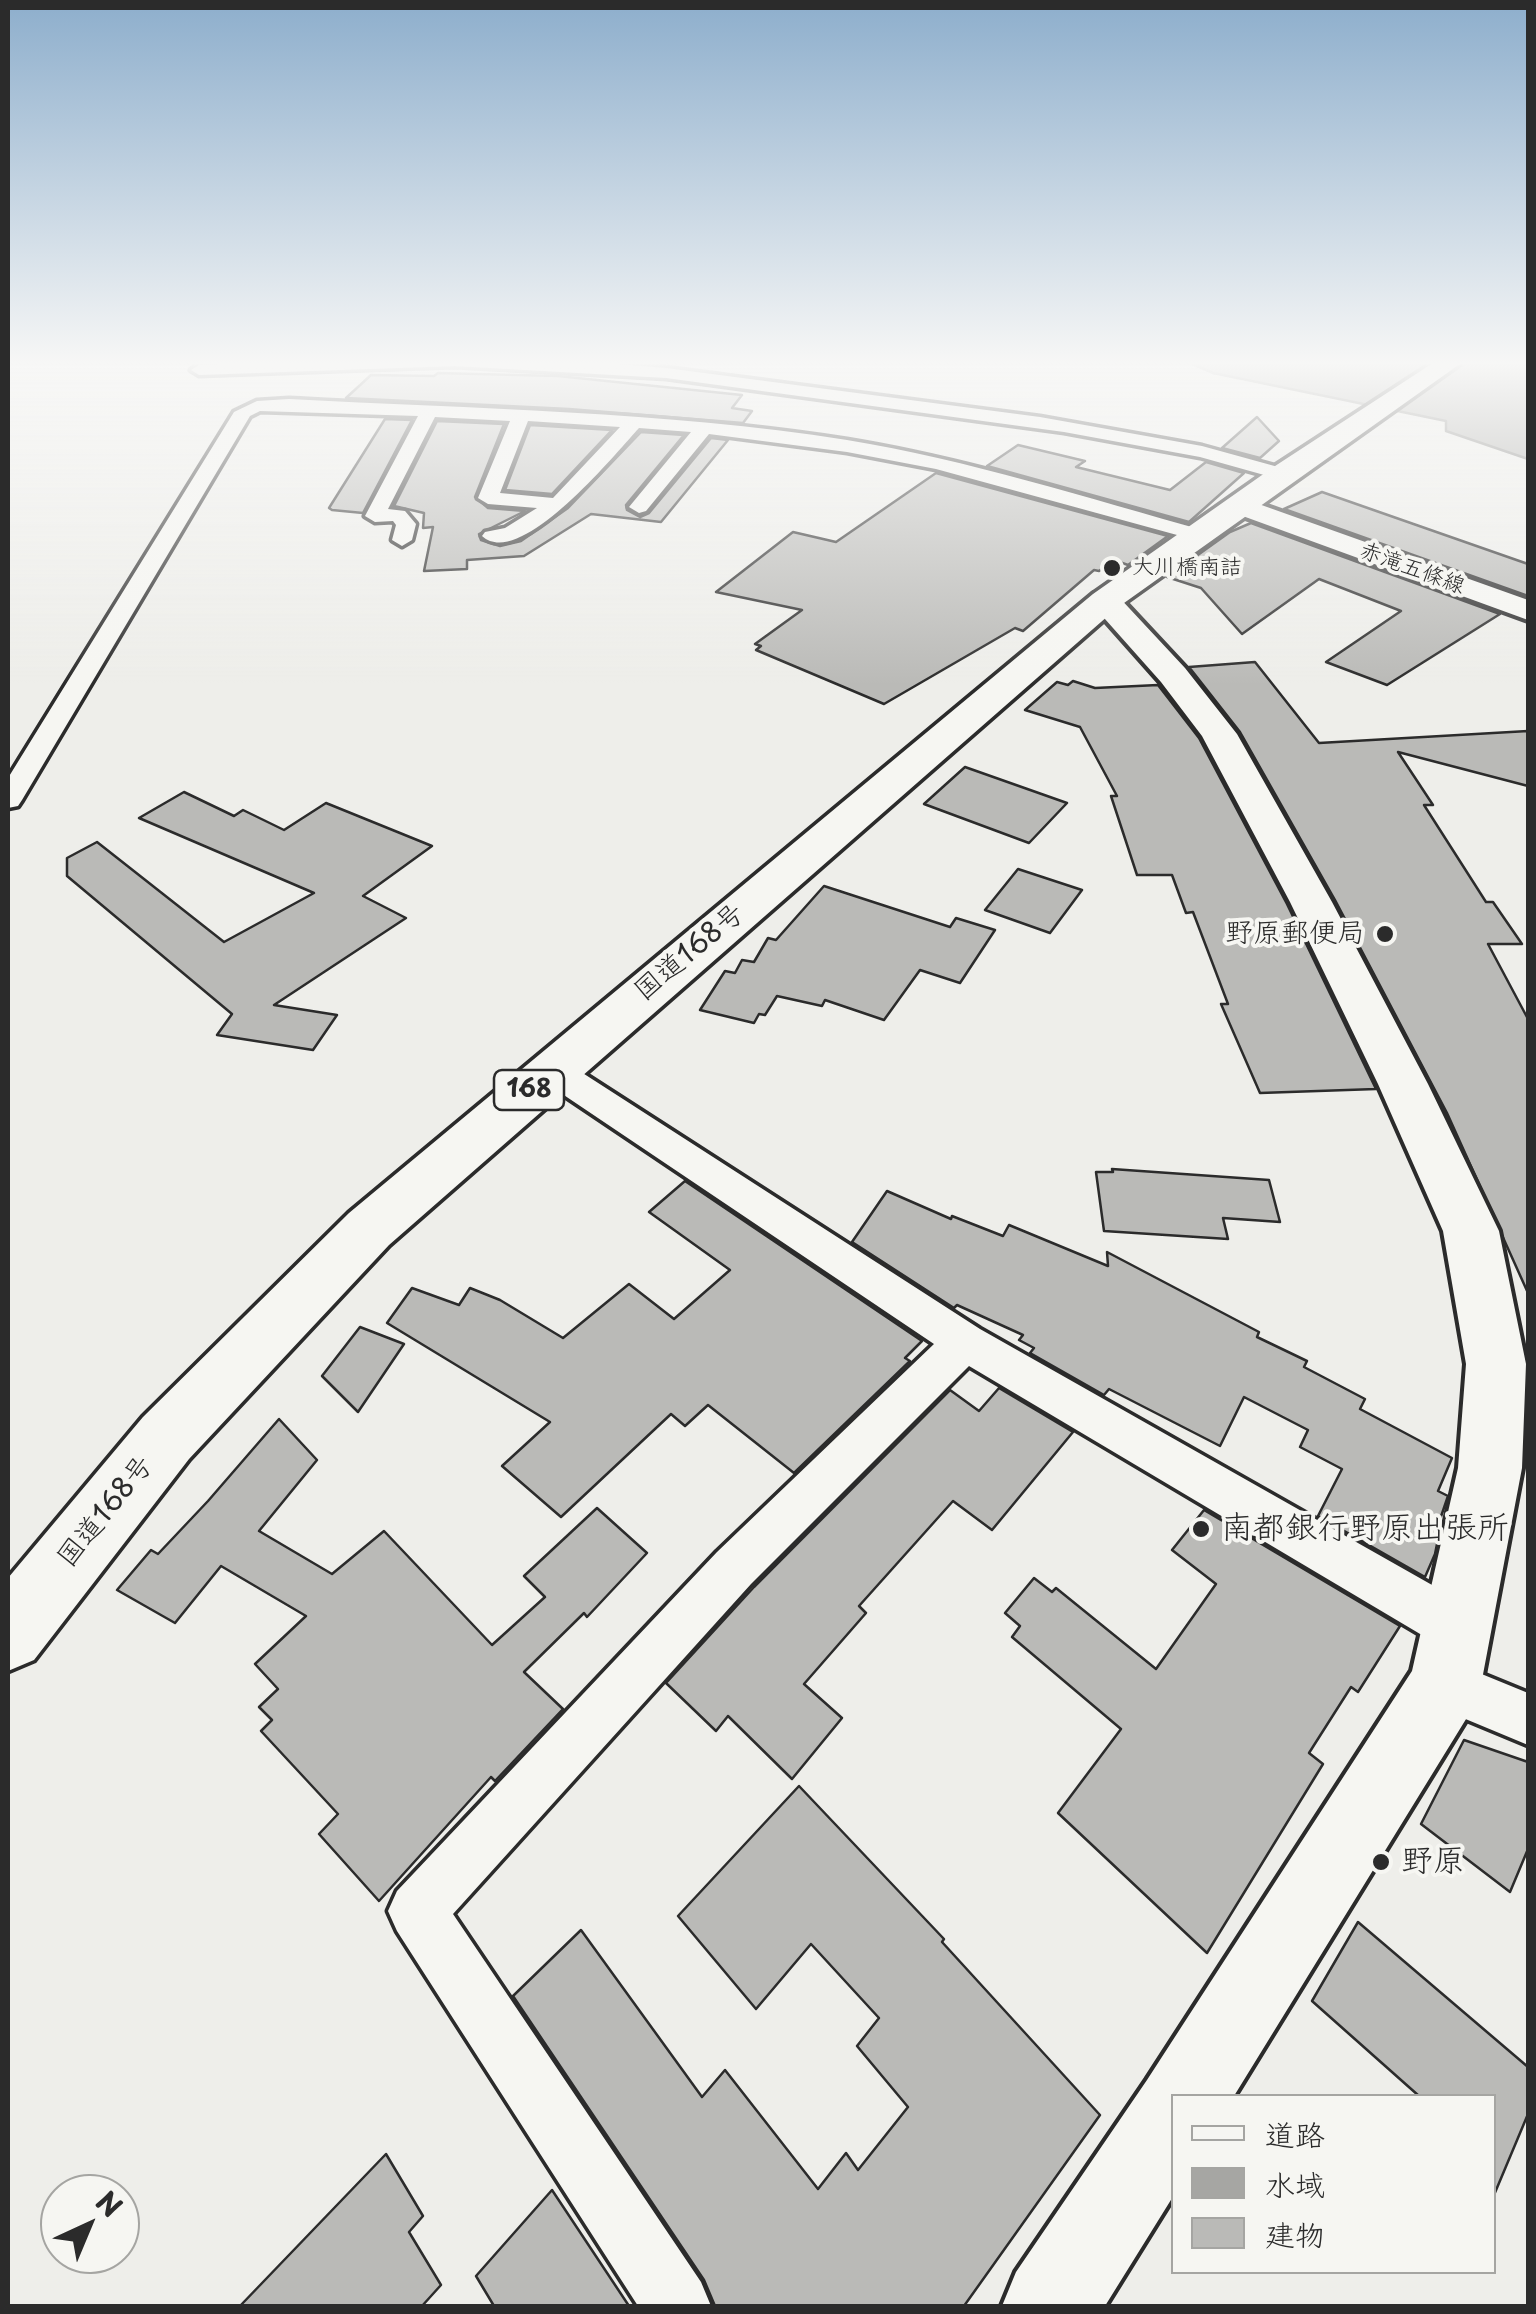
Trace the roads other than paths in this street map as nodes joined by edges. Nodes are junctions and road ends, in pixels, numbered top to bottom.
1 (208, 469) edge
2 (399, 469) edge
3 (499, 469) edge
4 (591, 469) edge
5 (671, 469) edge
6 (941, 469) edge
7 (1273, 469) edge
8 (1291, 469) edge
9 (1286, 472) junction
10 (558, 504) junction
11 (1239, 506) junction
12 (639, 507) dead end
13 (1199, 535) junction
14 (492, 536) dead end
15 (402, 540) dead end
16 (1105, 601) junction
17 (1528, 611) edge
18 (8, 800) edge
19 (552, 1070) junction
20 (965, 1342) junction
21 (8, 1634) edge
22 (1452, 1657) junction
23 (1528, 1719) edge
24 (1185, 2094) edge
25 (1171, 2117) edge
26 (677, 2306) edge
27 (1050, 2306) edge

1 - 18 street
2 - 15 street
3 - 10 street
4 - 10 street
5 - 12 street
6 - 13 street
7 - 9 street
8 - 9 highway, 国道168号 / 168
9 - 11 highway, 国道168号 / 168
10 - 14 street
11 - 13 highway, 国道168号 / 168
11 - 17 street, 赤滝五條線
13 - 16 highway, 国道168号 / 168
16 - 19 highway, 国道168号 / 168
16 - 22 street
19 - 20 street
19 - 21 highway, 国道168号 / 168
20 - 22 street
20 - 26 street
22 - 23 street
22 - 24 street
25 - 27 street

